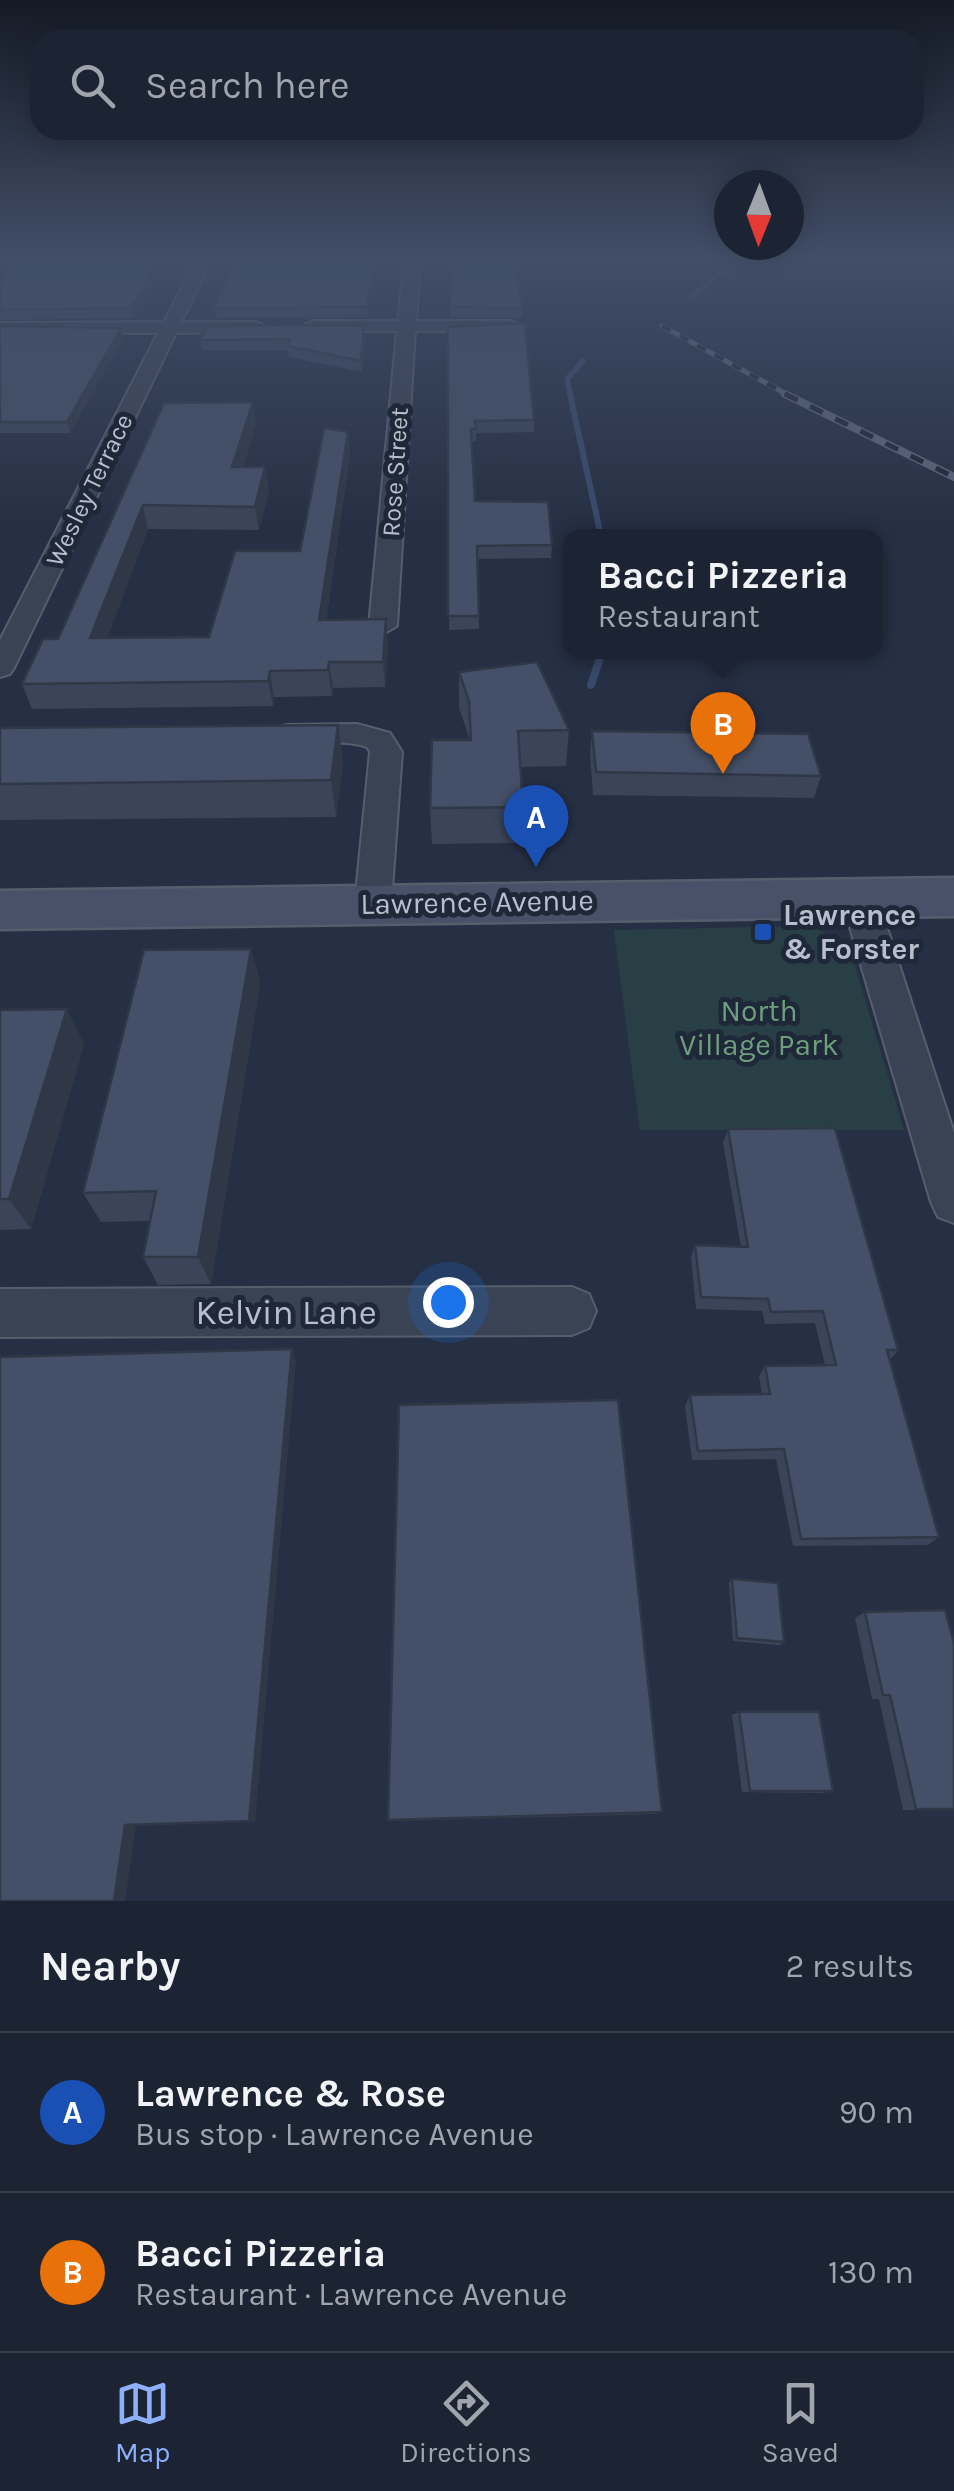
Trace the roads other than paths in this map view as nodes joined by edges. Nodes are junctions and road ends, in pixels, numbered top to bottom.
1 (160, 348) edge
2 (405, 348) edge
3 (383, 626) edge
4 (0, 668) edge
5 (258, 734) edge
6 (954, 896) edge
7 (859, 898) junction
8 (373, 903) junction
9 (0, 910) edge
10 (954, 1202) edge
11 (572, 1310) dead end
12 (0, 1313) edge

1 - 4 street, Wesley Terrace
2 - 3 street, Rose Street
5 - 8 street
6 - 7 main road, Lawrence Avenue
7 - 8 main road, Lawrence Avenue
7 - 10 street
8 - 9 main road, Lawrence Avenue
11 - 12 street, Kelvin Lane

